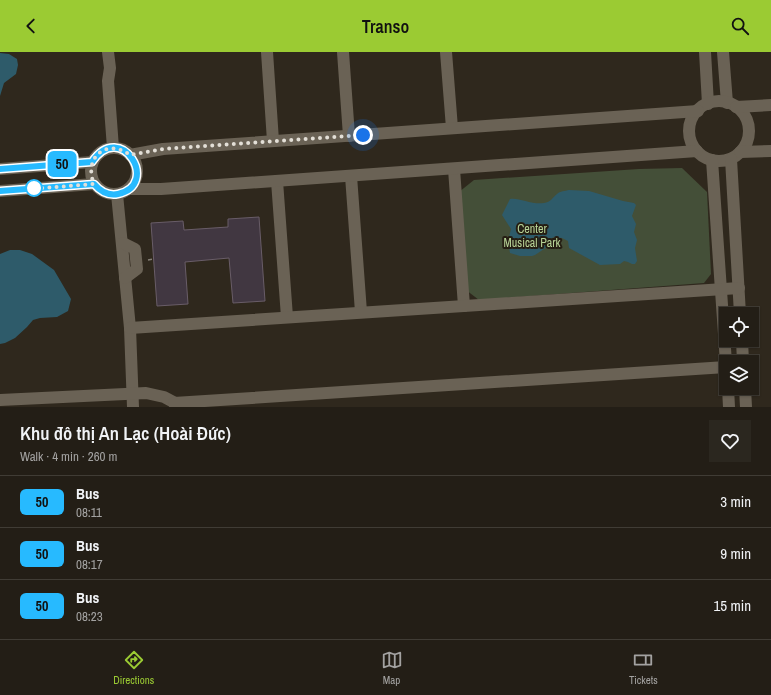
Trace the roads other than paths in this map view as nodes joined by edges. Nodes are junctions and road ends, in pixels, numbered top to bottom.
1 (101, 52) edge
2 (108, 52) edge
3 (266, 52) edge
4 (343, 52) edge
5 (446, 52) edge
6 (705, 52) edge
7 (723, 52) edge
8 (108, 81) junction
9 (708, 104) junction
10 (731, 105) junction
11 (771, 105) edge
12 (698, 111) junction
13 (452, 128) junction
14 (349, 136) junction
15 (273, 141) junction
16 (113, 148) junction
17 (771, 151) edge
18 (697, 152) junction
19 (130, 155) junction
20 (736, 156) junction
21 (712, 160) junction
22 (92, 162) junction
23 (0, 169) edge
24 (454, 169) junction
25 (351, 176) junction
26 (277, 181) junction
27 (94, 184) junction
28 (129, 189) junction
29 (0, 191) edge
30 (117, 194) junction
31 (739, 288) junction
32 (721, 289) junction
33 (464, 306) junction
34 (740, 307) edge
35 (361, 312) junction
36 (286, 317) junction
37 (130, 328) junction
38 (725, 355) edge
39 (719, 367) edge
40 (132, 393) junction
41 (728, 395) edge
42 (745, 395) edge
43 (0, 400) edge
44 (178, 405) edge
45 (133, 407) edge
46 (729, 407) edge
47 (746, 407) edge

1 - 8 street
2 - 8 street
3 - 15 street
4 - 14 street
5 - 13 street
6 - 9 street
7 - 10 street
8 - 16 street
9 - 10 street
9 - 12 street
10 - 11 street
10 - 20 street
12 - 13 street
12 - 18 street
13 - 14 street
14 - 15 street
15 - 19 street
16 - 19 street
16 - 22 street
17 - 20 street
18 - 21 street
18 - 24 street
19 - 28 street
20 - 21 street
20 - 31 street
21 - 32 street
22 - 23 street
22 - 27 street
24 - 25 street
24 - 33 street
25 - 26 street
25 - 35 street
26 - 28 street
26 - 36 street
27 - 29 street
27 - 30 street
28 - 30 street
30 - 37 street
31 - 32 street
31 - 34 street
32 - 33 street
32 - 38 street
33 - 35 street
35 - 36 street
36 - 37 street
37 - 40 street
39 - 44 street
40 - 43 street
40 - 44 street
40 - 45 street
41 - 46 street
42 - 47 street

